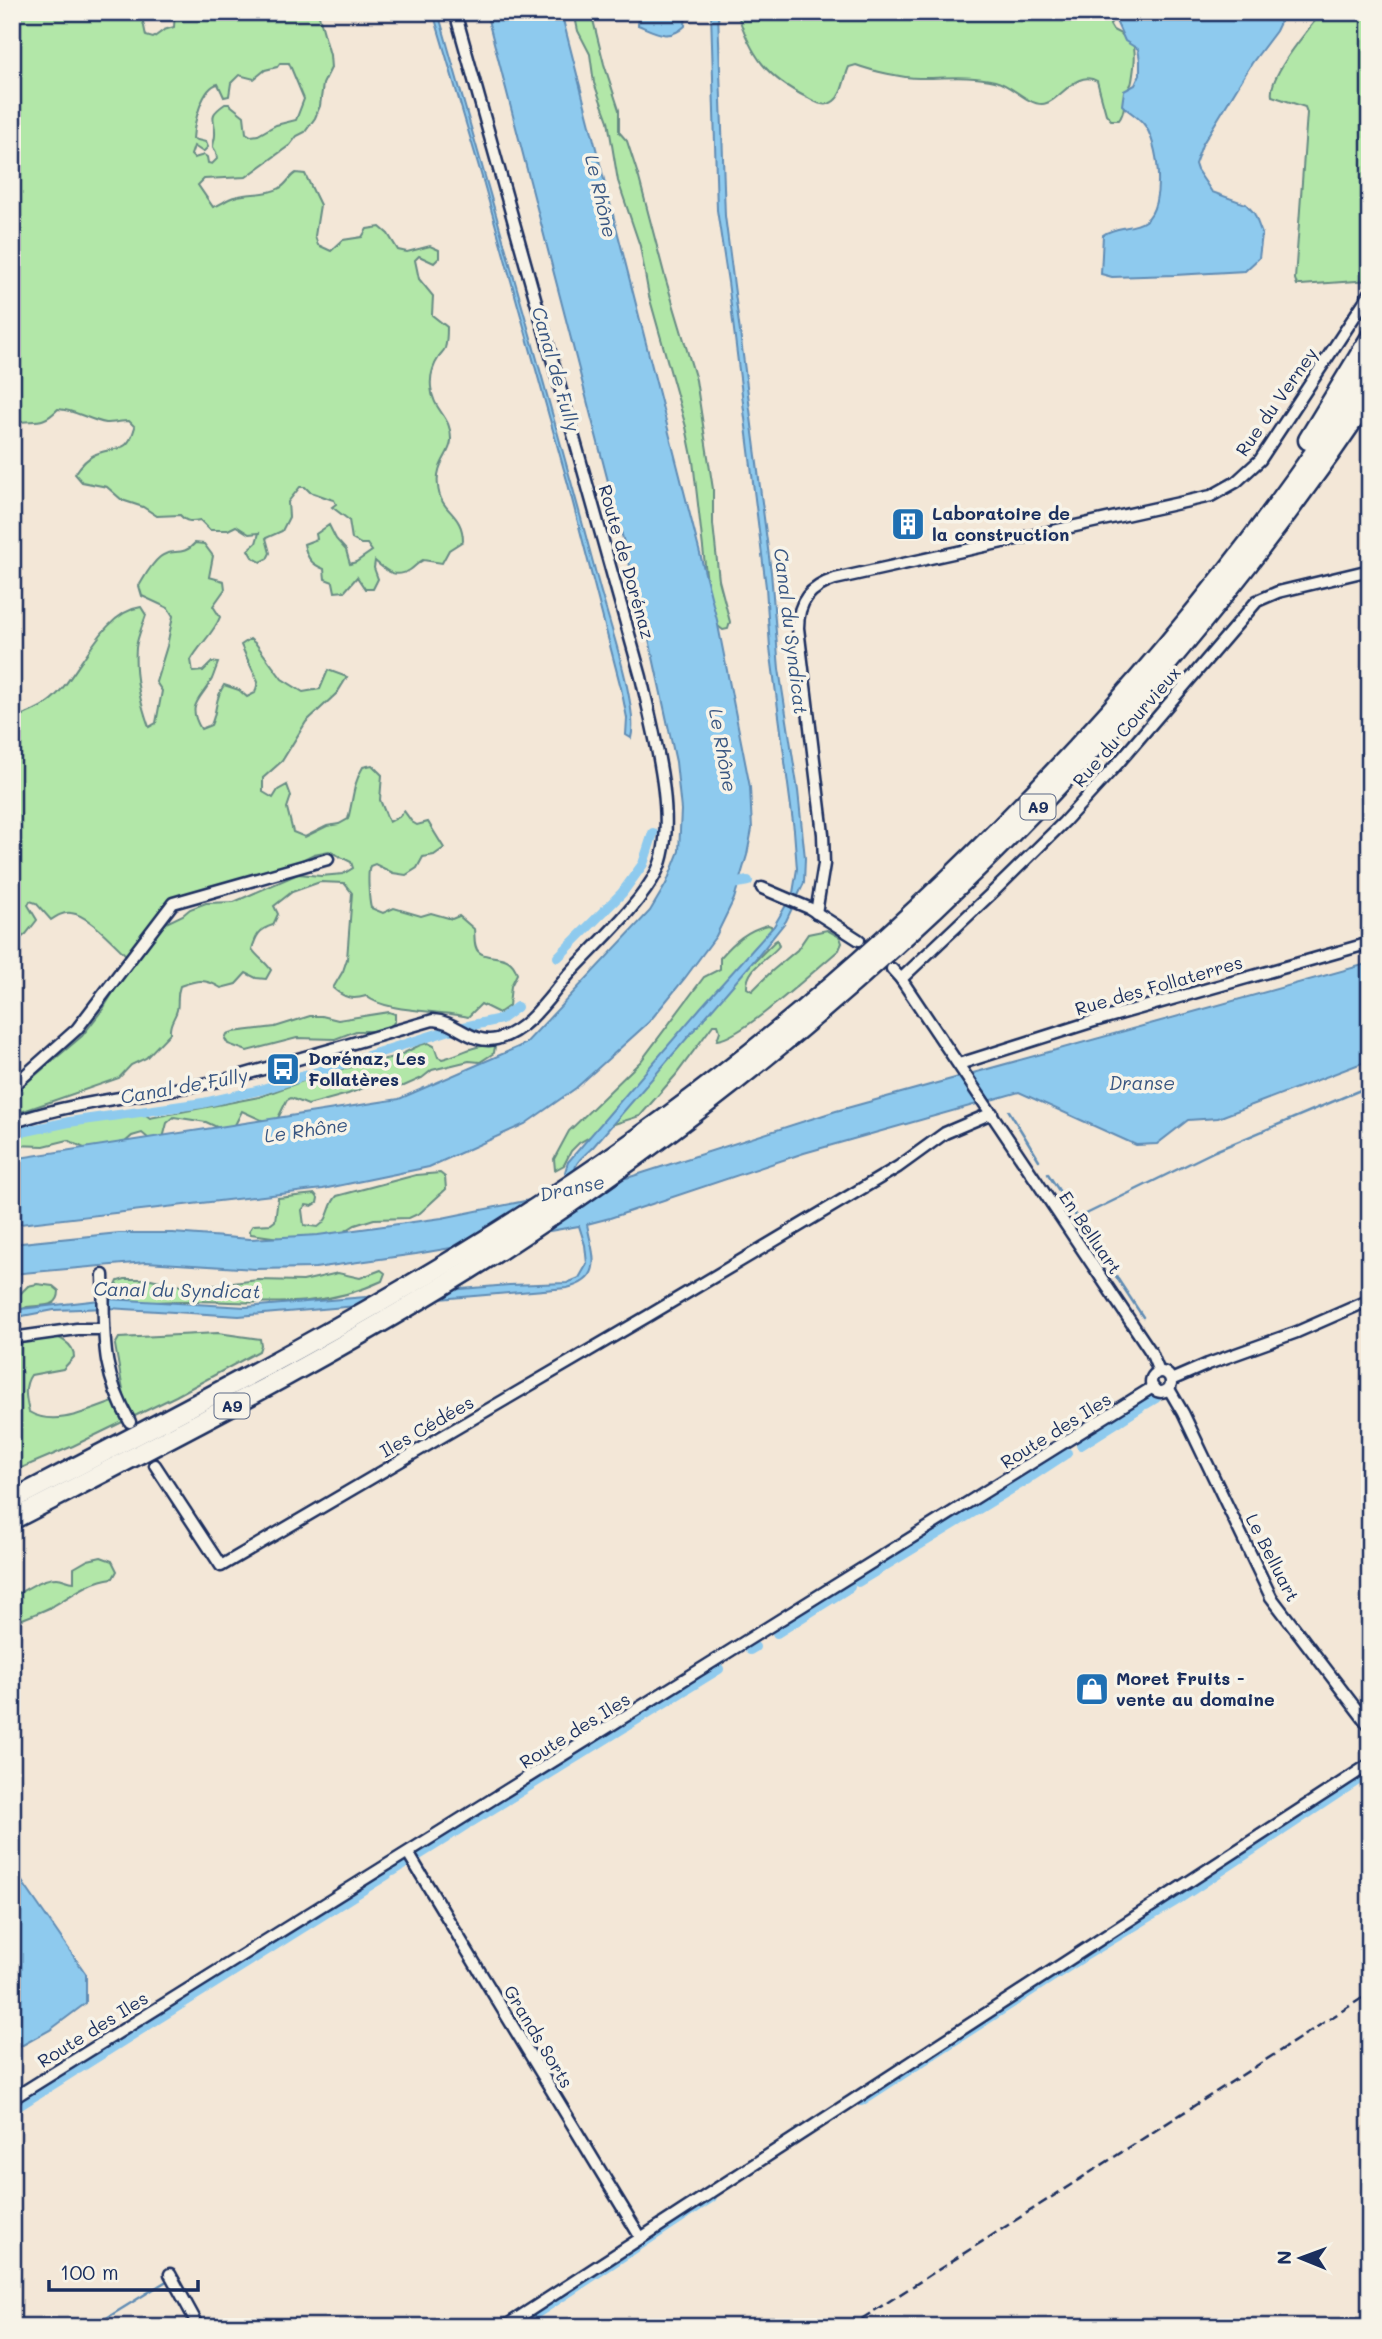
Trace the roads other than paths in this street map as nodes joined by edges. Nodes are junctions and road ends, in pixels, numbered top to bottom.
1 (455, 12) edge
2 (1370, 293) edge
3 (1370, 338) edge
4 (1370, 370) edge
5 (1370, 396) edge
6 (1370, 405) edge
7 (1305, 489) junction
8 (1230, 565) junction
9 (1370, 570) edge
10 (328, 859) dead end
11 (762, 888) dead end
12 (816, 913) junction
13 (859, 940) dead end
14 (1370, 943) edge
15 (892, 970) dead end
16 (901, 979) junction
17 (961, 1067) junction
18 (12, 1087) edge
19 (989, 1108) junction
20 (12, 1123) edge
21 (443, 1276) junction
22 (104, 1281) dead end
23 (1370, 1300) edge
24 (104, 1325) junction
25 (12, 1338) edge
26 (1159, 1372) junction
27 (1170, 1385) junction
28 (1153, 1387) junction
29 (130, 1422) dead end
30 (155, 1465) dead end
31 (12, 1500) edge
32 (12, 1520) edge
33 (1370, 1727) edge
34 (1370, 1764) edge
35 (408, 1853) junction
36 (12, 2099) edge
37 (641, 2238) junction
38 (170, 2274) dead end
39 (199, 2327) edge
40 (504, 2327) edge

1 - 20 street, Route de Dorénaz
2 - 12 street, Rue du Verney
3 - 8 highway
4 - 8 highway, A9
5 - 7 highway, A9
6 - 7 highway
7 - 21 highway, A9
8 - 21 highway, A9
9 - 16 street, Rue du Courvieux
10 - 18 street
11 - 12 street
12 - 13 street
14 - 17 street, Rue des Follaterres
15 - 16 street
16 - 17 street
17 - 19 street, En Belluart
19 - 26 street, En Belluart
19 - 30 street, Iles Cédées
21 - 31 highway, A9
21 - 32 highway, A9
22 - 24 street
23 - 27 street
24 - 25 street
24 - 29 street
26 - 27 street
26 - 28 street
27 - 28 street
27 - 33 street, Le Belluart
28 - 35 street, Route des Iles
34 - 37 street
35 - 36 street, Route des Iles
35 - 37 street, Grands Sorts
37 - 40 street
38 - 39 street

